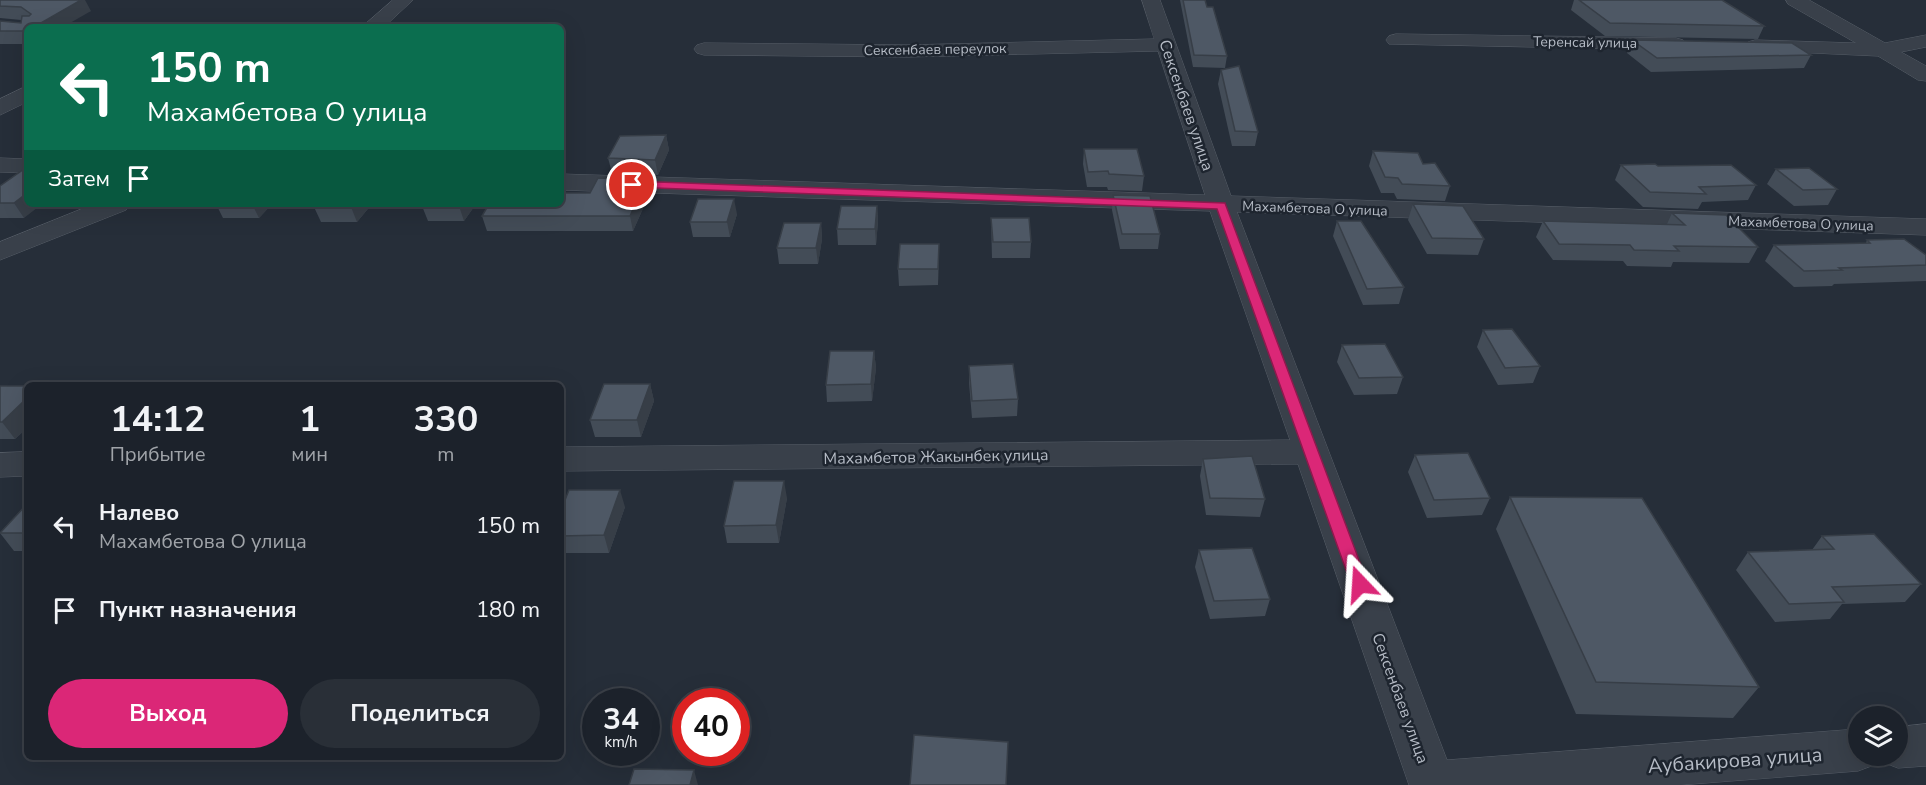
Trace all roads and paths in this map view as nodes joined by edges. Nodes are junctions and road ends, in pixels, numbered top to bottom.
1 (404, 0) edge
2 (1151, 0) edge
3 (1795, 0) edge
4 (376, 24) edge
5 (1926, 25) edge
6 (1747, 29) edge
7 (1850, 32) junction
8 (1396, 40) dead end
9 (1926, 42) edge
10 (1166, 45) junction
11 (1695, 45) edge
12 (1730, 45) edge
13 (704, 49) dead end
14 (1882, 50) junction
15 (1926, 75) edge
16 (24, 95) edge
17 (0, 108) edge
18 (0, 165) edge
19 (24, 166) edge
20 (564, 182) edge
21 (1221, 206) junction
22 (110, 207) edge
23 (1926, 227) edge
24 (0, 252) edge
25 (1311, 452) junction
26 (564, 459) edge
27 (24, 464) edge
28 (0, 465) edge
29 (1926, 745) edge
30 (1908, 746) edge
31 (1848, 751) edge
32 (1433, 784) edge

1 - 4 street
2 - 10 street, Сексенбаев улица
3 - 7 street
5 - 7 street
6 - 7 street
7 - 14 street
8 - 11 street, Теренсай улица
9 - 14 street
10 - 13 street, Сексенбаев переулок
10 - 21 street, Сексенбаев улица
12 - 14 street
14 - 15 street
16 - 17 street
18 - 19 street
20 - 21 street, Махамбетова О улица
21 - 23 street, Махамбетова О улица
21 - 25 street, Сексенбаев улица
22 - 24 street
25 - 26 street, Махамбетов Жакынбек улица
25 - 32 street, Сексенбаев улица
27 - 28 street
29 - 30 street
31 - 32 street, Аубакирова улица

